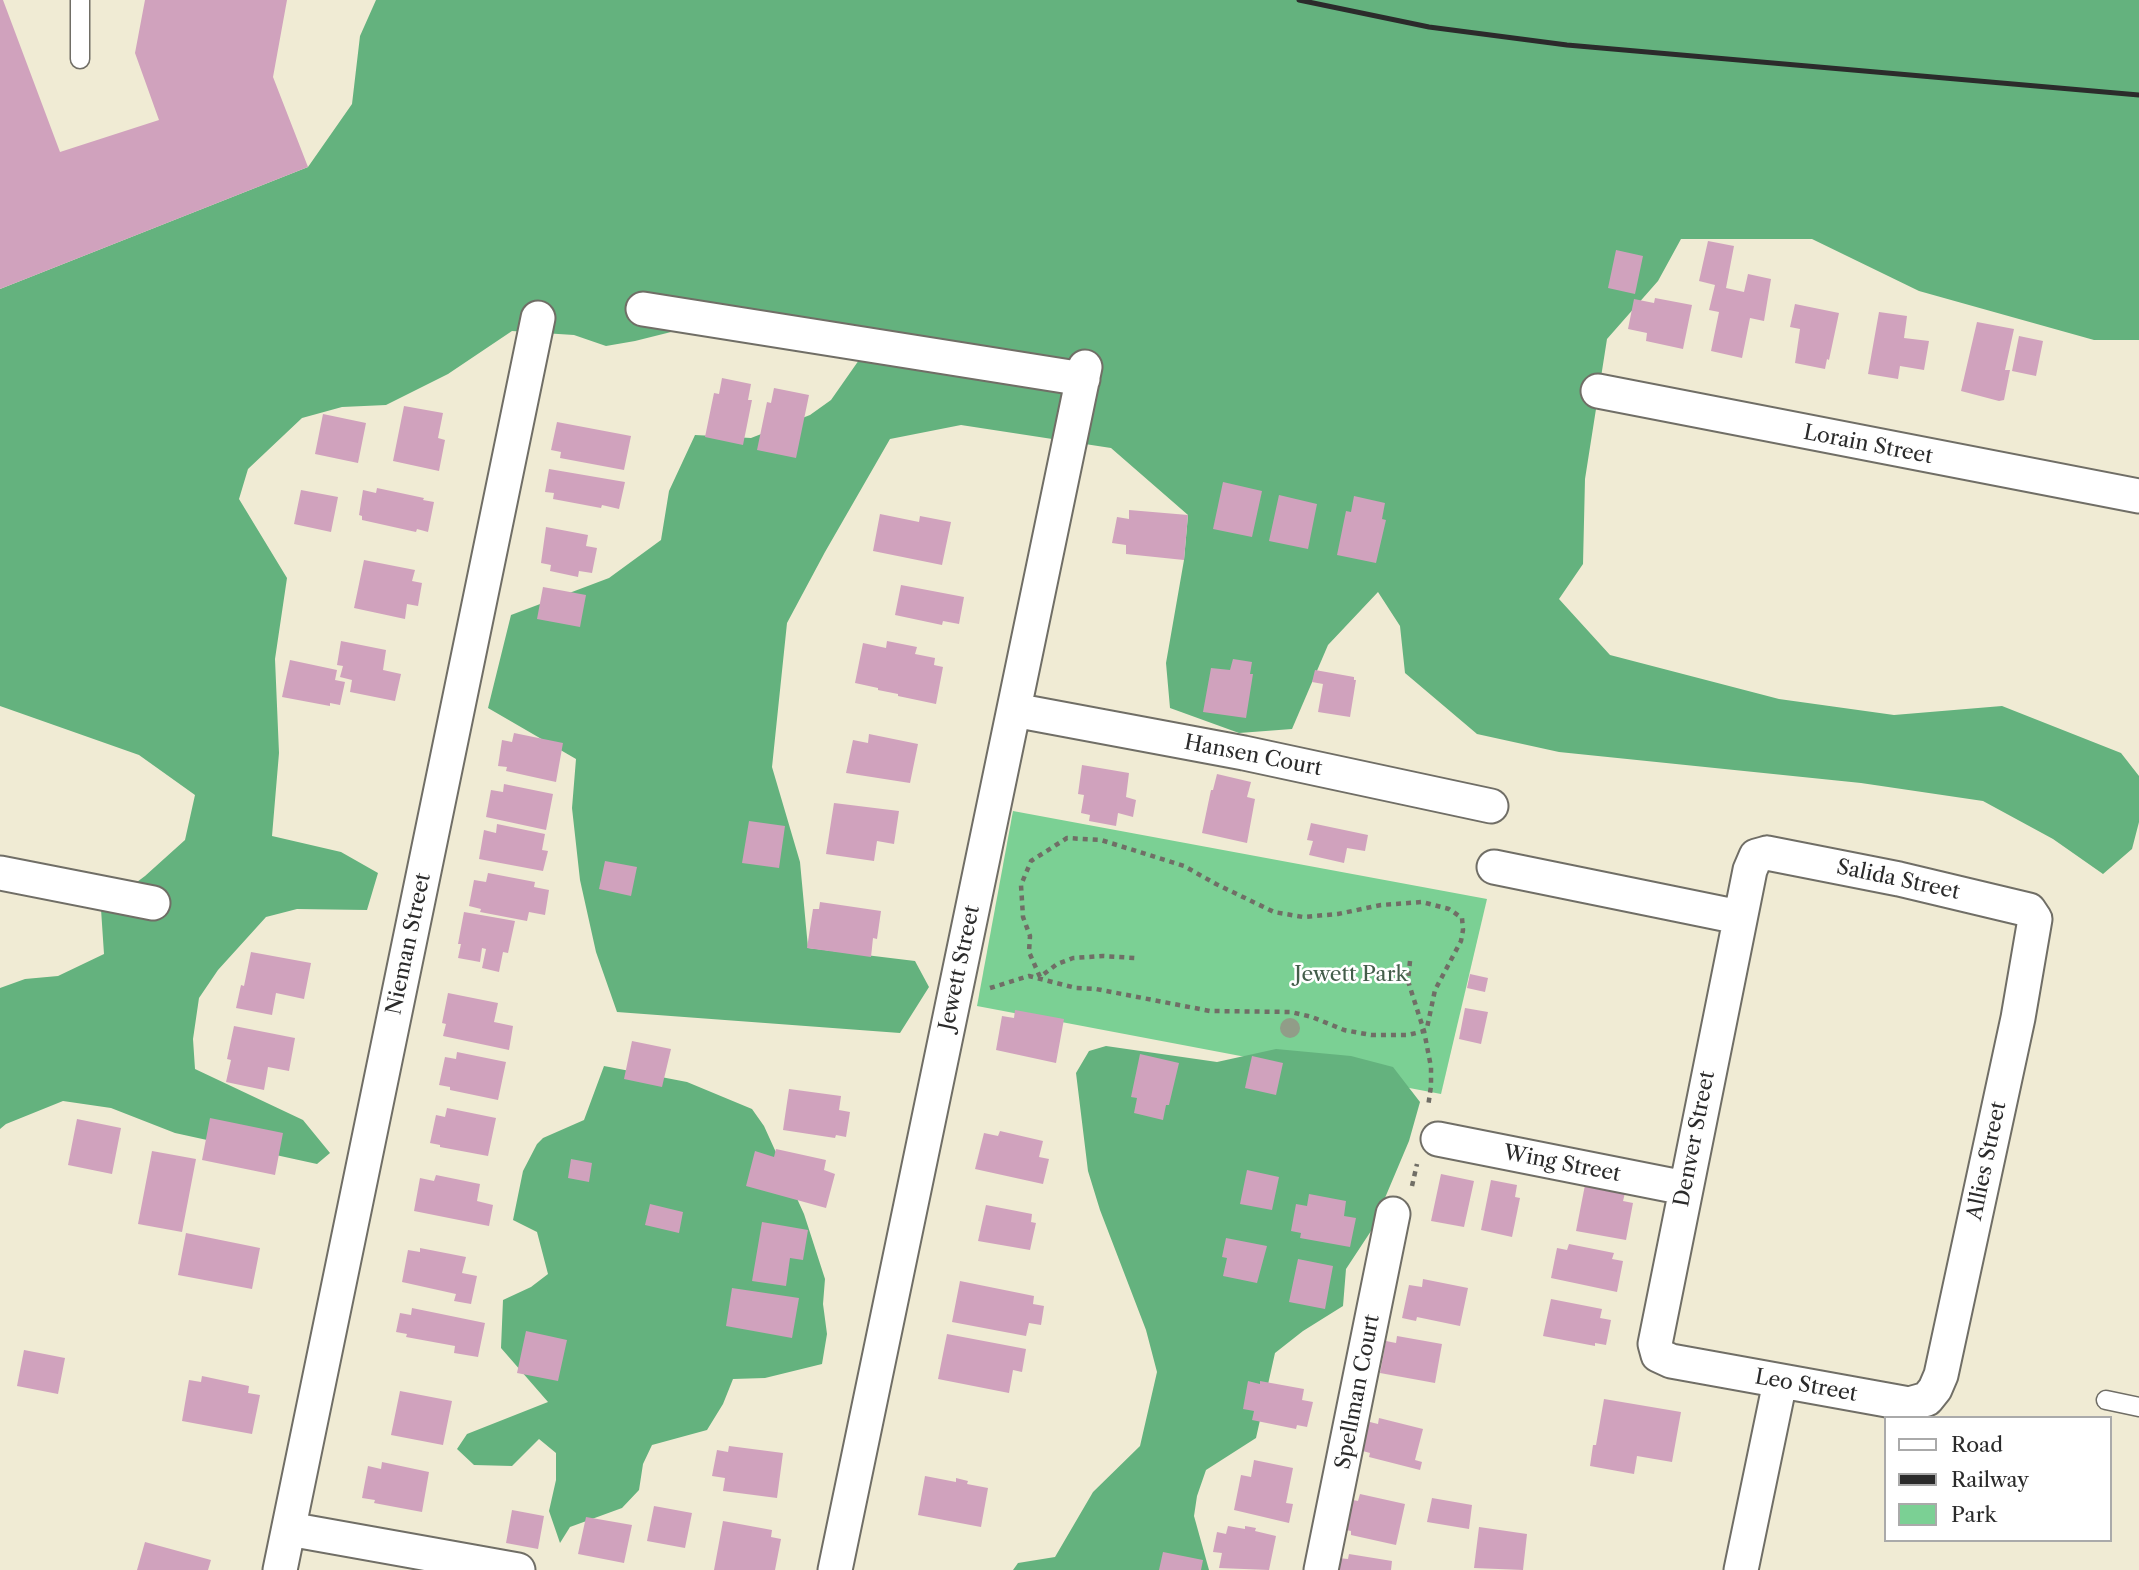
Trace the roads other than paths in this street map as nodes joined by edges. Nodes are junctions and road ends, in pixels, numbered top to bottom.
1 (80, 0) edge
2 (80, 59) dead end
3 (643, 309) dead end
4 (538, 318) dead end
5 (1598, 391) dead end
6 (2139, 496) edge
7 (1014, 710) junction
8 (1491, 806) dead end
9 (1756, 856) joint
10 (1494, 867) dead end
11 (0, 873) edge
12 (153, 903) dead end
13 (1739, 918) junction
14 (2035, 919) joint
15 (1428, 1138) road end
16 (1685, 1188) junction
17 (1393, 1213) road end
18 (1726, 1372) joint
19 (1780, 1382) junction
20 (1927, 1399) joint
21 (2106, 1400) dead end
22 (2139, 1407) edge
23 (289, 1529) junction
24 (280, 1570) edge
25 (518, 1570) edge
26 (835, 1570) edge
27 (1321, 1570) edge
28 (1741, 1570) edge

1 - 2 lane
3 - 7 street, Jewett Street
4 - 23 street, Nieman Street
5 - 6 street, Lorain Street
7 - 8 street, Hansen Court
7 - 26 street, Jewett Street
9 - 13 street, Denver Street
9 - 14 street, Salida Street
10 - 13 street
11 - 12 street
13 - 16 street, Denver Street
14 - 20 street, Allies Street
15 - 16 street, Wing Street
16 - 18 street, Denver Street
17 - 27 street, Spellman Court
18 - 19 street, Leo Street
19 - 20 street, Leo Street
19 - 28 street
21 - 22 lane
23 - 24 street, Nieman Street
23 - 25 street

